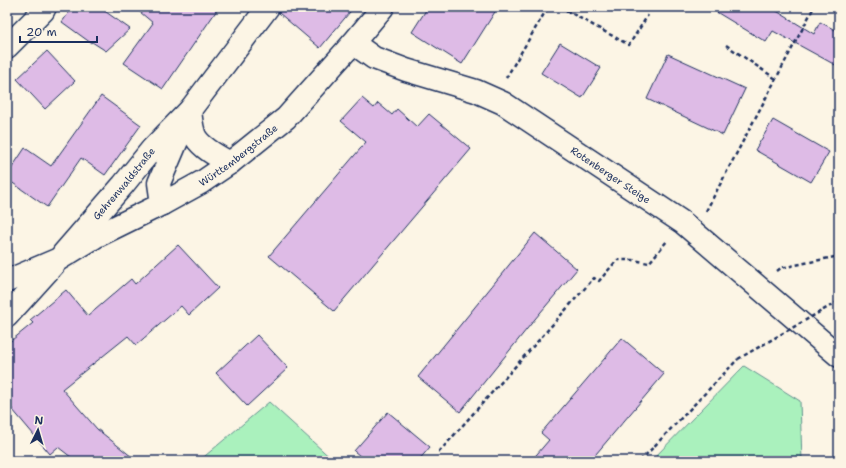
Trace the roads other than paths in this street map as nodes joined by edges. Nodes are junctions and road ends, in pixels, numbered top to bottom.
1 (45, 7) edge
2 (268, 7) edge
3 (383, 7) edge
4 (353, 43) junction
5 (7, 47) edge
6 (190, 110) junction
7 (230, 163) junction
8 (162, 204) junction
9 (59, 259) junction
10 (7, 281) edge
11 (7, 316) edge
12 (839, 356) edge

1 - 5 street
2 - 6 street, Gehrenwaldstraße
3 - 4 street, Württembergstraße
4 - 7 street, Württembergstraße
4 - 12 street, Rotenberger Steige
6 - 7 street
6 - 8 street, Gehrenwaldstraße
6 - 9 street, Gehrenwaldstraße
7 - 8 street, Württembergstraße
8 - 9 street, Württembergstraße
9 - 10 street
9 - 11 street

